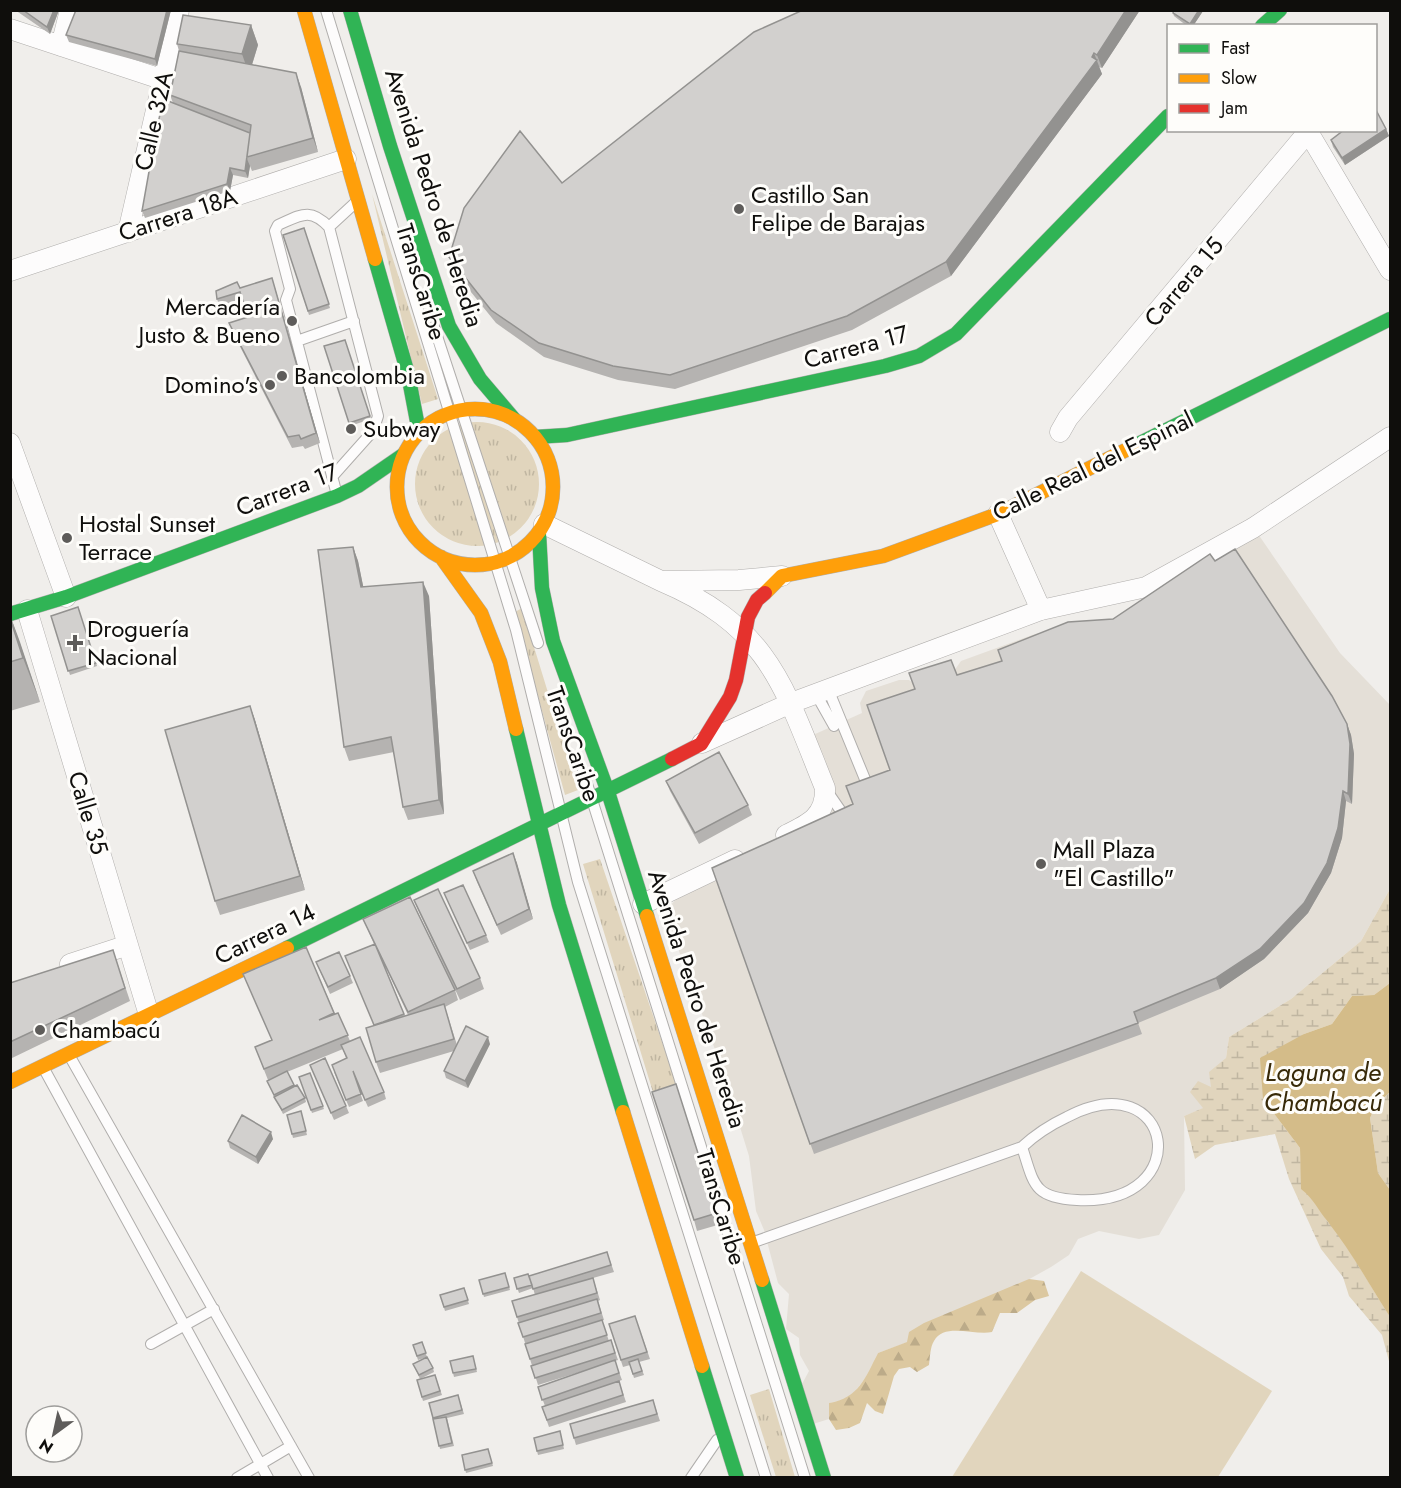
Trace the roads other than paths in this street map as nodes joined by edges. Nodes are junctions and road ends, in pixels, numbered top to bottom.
1 (70, 10) edge
2 (179, 10) edge
3 (304, 10) edge
4 (326, 10) edge
5 (339, 10) edge
6 (350, 10) edge
7 (1280, 10) edge
8 (1264, 24) edge
9 (10, 29) edge
10 (61, 46) junction
11 (164, 80) junction
12 (1167, 117) edge
13 (1307, 132) edge
14 (1309, 132) edge
15 (346, 159) junction
16 (357, 201) junction
17 (329, 227) junction
18 (128, 232) junction
19 (1390, 270) edge
20 (10, 272) edge
21 (1390, 319) edge
22 (354, 321) junction
23 (297, 341) junction
24 (455, 411) junction
25 (514, 419) junction
26 (419, 432) junction
27 (1060, 432) dead end
28 (535, 436) junction
29 (1390, 437) edge
30 (10, 443) edge
31 (403, 455) junction
32 (332, 477) junction
33 (337, 496) junction
34 (998, 514) junction
35 (541, 529) junction
36 (441, 557) junction
37 (510, 557) junction
38 (496, 562) junction
39 (782, 576) junction
40 (661, 581) junction
41 (66, 597) junction
42 (1041, 610) junction
43 (19, 612) edge
44 (743, 633) junction
45 (542, 657) dead end
46 (822, 692) junction
47 (791, 703) junction
48 (834, 726) dead end
49 (701, 744) junction
50 (578, 756) dead end
51 (825, 788) junction
52 (869, 789) edge
53 (608, 792) junction
54 (593, 799) junction
55 (561, 815) junction
56 (538, 826) junction
57 (852, 826) edge
58 (647, 902) junction
59 (128, 945) junction
60 (53, 970) edge
61 (149, 1016) junction
62 (69, 1054) junction
63 (43, 1067) junction
64 (710, 1076) dead end
65 (10, 1082) edge
66 (1022, 1147) junction
67 (739, 1163) dead end
68 (737, 1199) junction
69 (751, 1243) junction
70 (214, 1309) junction
71 (186, 1325) junction
72 (152, 1344) dead end
73 (722, 1428) junction
74 (291, 1446) junction
75 (260, 1464) junction
76 (237, 1478) edge
77 (268, 1478) edge
78 (309, 1478) edge
79 (691, 1478) edge
80 (737, 1478) edge
81 (766, 1478) edge
82 (805, 1478) edge
83 (824, 1478) edge

1 - 10 street
2 - 11 street, Calle 32A
3 - 15 main road
4 - 24 lane, TransCaribe
5 - 24 lane, TransCaribe
6 - 25 main road, Avenida Pedro de Heredia
7 - 8 main road
9 - 10 street
10 - 11 street
11 - 18 street, Calle 32A
12 - 28 main road, Carrera 17
13 - 27 street, Carrera 15
14 - 19 street
15 - 16 main road
15 - 18 street, Carrera 18A
16 - 17 lane
16 - 26 main road
17 - 22 lane
17 - 23 lane
18 - 20 street, Carrera 18A
21 - 34 main road, Calle Real del Espinal
22 - 23 lane
22 - 32 lane
23 - 32 lane
24 - 25 main road
24 - 26 main road
24 - 37 lane, TransCaribe
24 - 38 lane, TransCaribe
25 - 28 main road
26 - 31 main road
28 - 35 main road
29 - 42 street
30 - 41 street
31 - 33 main road, Carrera 17
31 - 36 main road
32 - 33 lane
33 - 41 main road, Carrera 17
34 - 39 main road, Calle Real del Espinal
34 - 42 street
35 - 37 main road
35 - 40 street, Calle Real del Espinal
35 - 53 main road, Avenida Pedro de Heredia
36 - 38 main road
36 - 56 main road
37 - 38 main road
37 - 45 lane, TransCaribe
38 - 55 lane, TransCaribe
39 - 40 street, Calle Real del Espinal
39 - 44 main road
40 - 44 street, Calle Real del Espinal
41 - 43 main road, Carrera 17
42 - 46 street
43 - 59 street, Calle 35
44 - 47 street, Calle Real del Espinal
44 - 49 main road
46 - 47 street
46 - 48 lane
46 - 52 lane
47 - 49 street
47 - 51 street, Calle Real del Espinal
49 - 53 main road
50 - 54 lane, TransCaribe
51 - 57 lane
51 - 58 street
53 - 54 main road
53 - 58 main road, Avenida Pedro de Heredia
54 - 55 main road
54 - 82 lane, TransCaribe
55 - 56 main road
55 - 81 lane, TransCaribe
56 - 61 main road, Carrera 14
56 - 73 main road
58 - 64 lane
58 - 68 main road, Avenida Pedro de Heredia
59 - 60 street
59 - 61 street, Calle 35
61 - 62 main road, Carrera 14
62 - 63 main road, Carrera 14
62 - 70 lane
63 - 65 main road, Carrera 14
63 - 71 lane
66 - 66 lane
66 - 69 lane
67 - 68 lane
68 - 69 main road, Avenida Pedro de Heredia
69 - 83 main road, Avenida Pedro de Heredia
70 - 71 lane
70 - 74 lane
71 - 72 lane
71 - 75 lane
73 - 79 lane
73 - 80 main road
74 - 75 lane
74 - 78 lane
75 - 76 lane
75 - 77 lane

